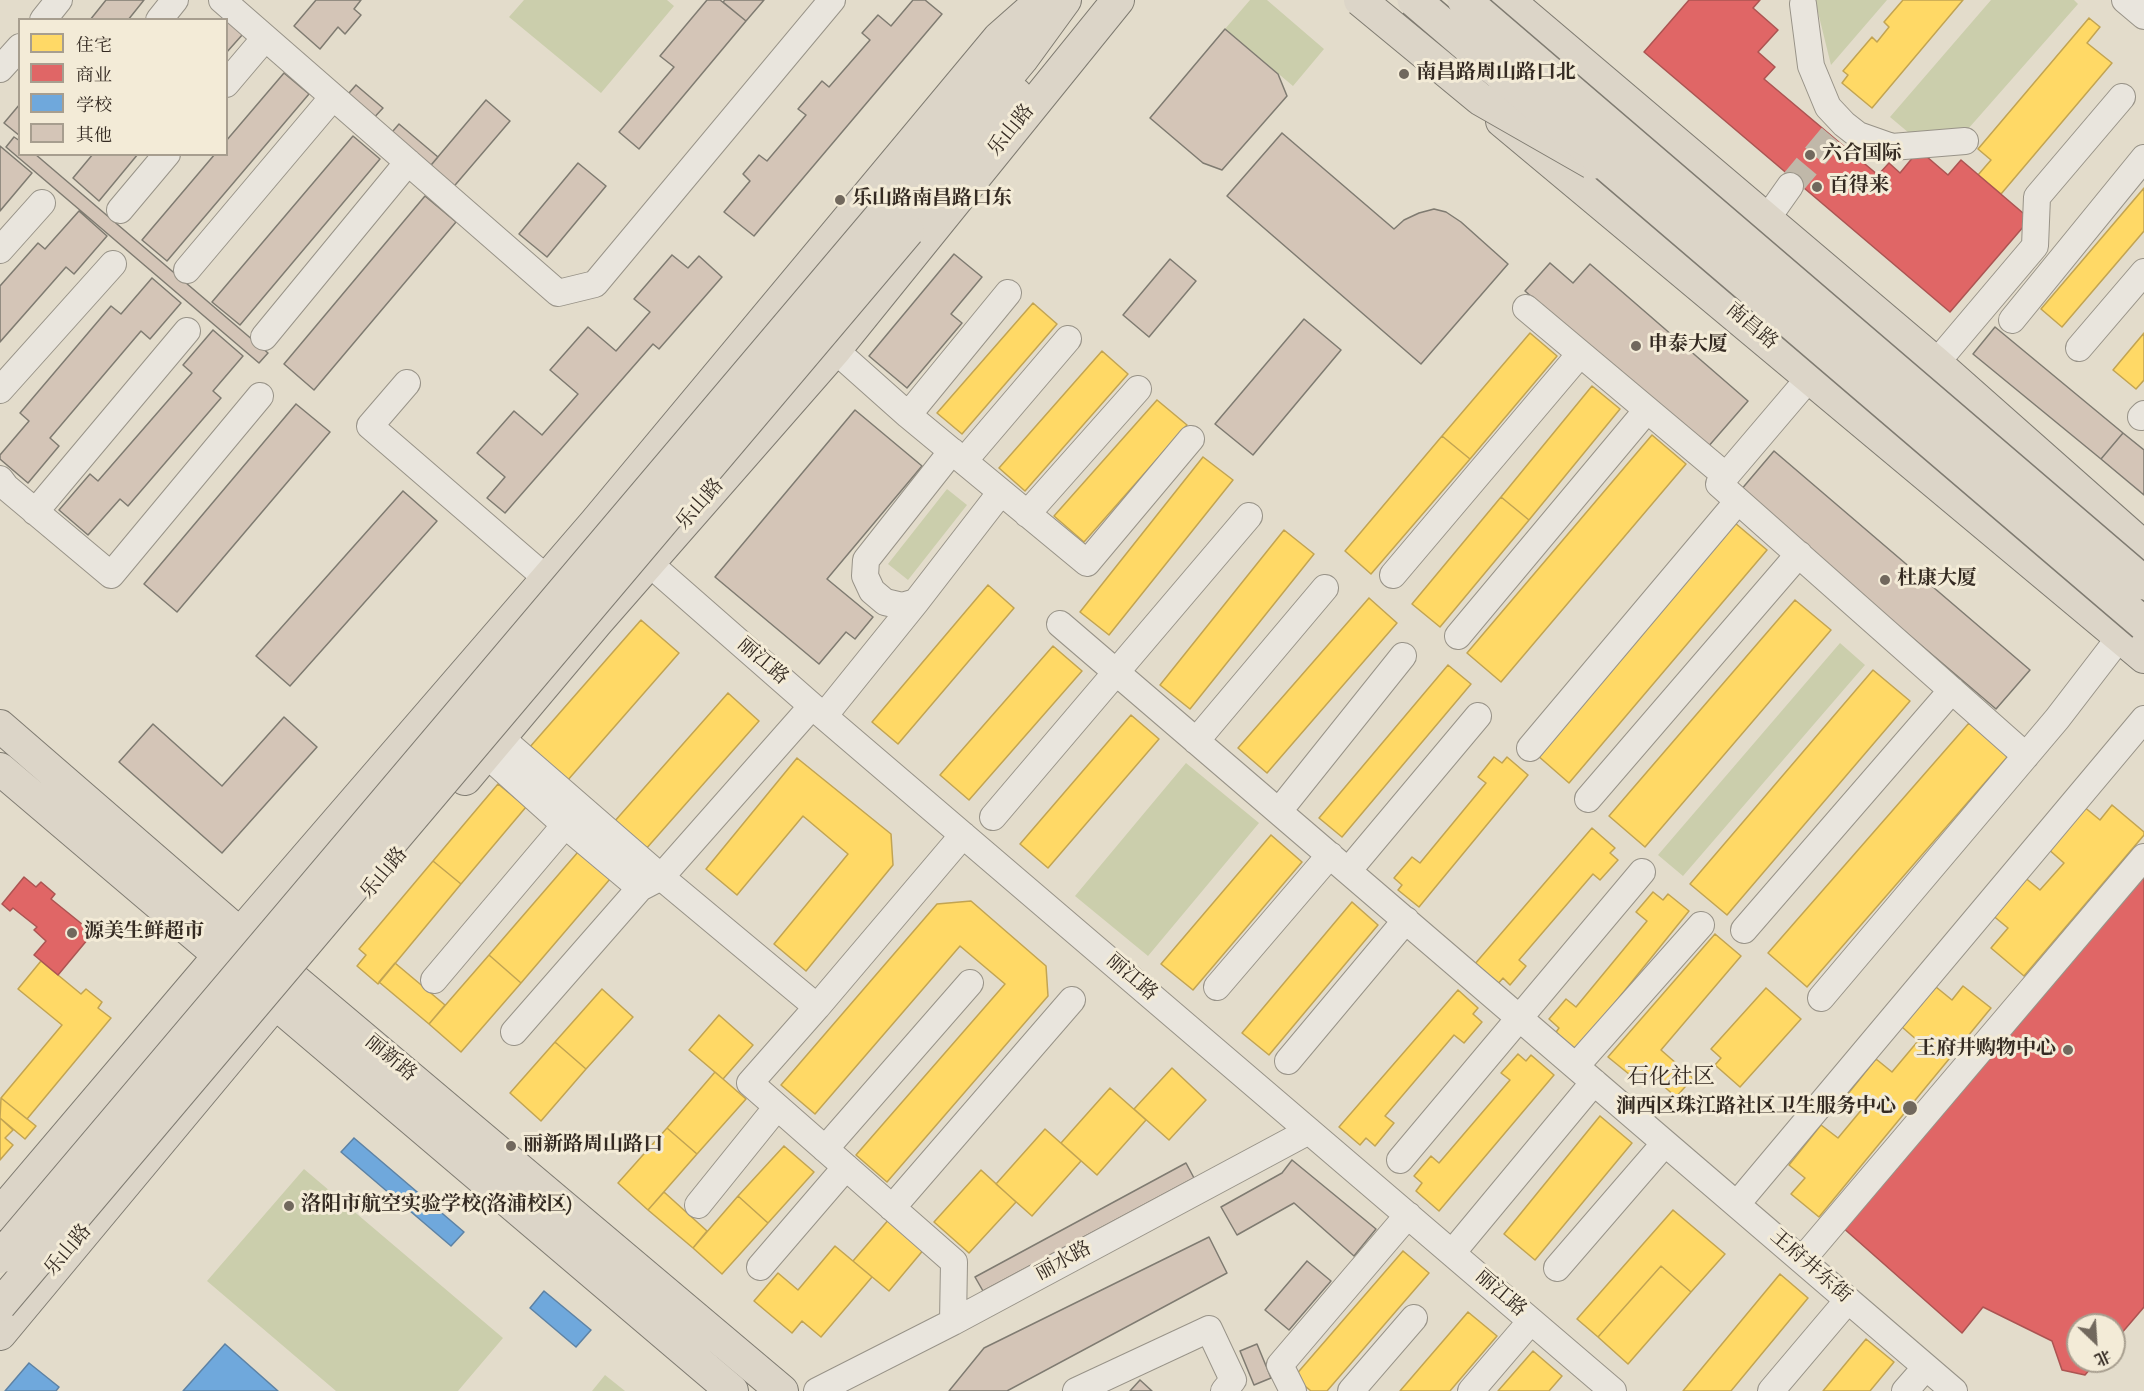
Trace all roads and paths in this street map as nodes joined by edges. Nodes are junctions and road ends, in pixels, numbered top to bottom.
1 (59, 0) edge
2 (176, 0) edge
3 (222, 0) edge
4 (832, 0) edge
5 (1042, 0) edge
6 (1056, 0) edge
7 (1065, 0) edge
8 (1096, 0) edge
9 (1100, 0) edge
10 (1118, 0) edge
11 (1358, 0) edge
12 (1414, 0) edge
13 (1464, 0) edge
14 (1508, 0) edge
15 (2125, 0) edge
16 (1803, 4) dead end
17 (2144, 16) edge
18 (45, 18) edge
19 (161, 18) edge
20 (265, 38) junction
21 (18, 48) edge
22 (0, 69) edge
23 (228, 82) edge
24 (333, 97) junction
25 (2122, 97) dead end
26 (1644, 116) junction
27 (1965, 141) dead end
28 (165, 156) edge
29 (2144, 158) edge
30 (408, 162) junction
31 (1629, 184) junction
32 (1790, 186) tunnel mouth
33 (1584, 189) junction
34 (42, 203) dead end
35 (120, 210) dead end
36 (1766, 220) junction
37 (0, 250) edge
38 (113, 264) dead end
39 (187, 270) dead end
40 (2144, 272) edge
41 (1008, 293) dead end
42 (1526, 308) dead end
43 (2012, 320) dead end
44 (187, 331) dead end
45 (264, 337) dead end
46 (1068, 339) dead end
47 (2079, 348) dead end
48 (835, 350) junction
49 (1580, 354) junction
50 (1936, 363) junction
51 (1810, 377) junction
52 (407, 383) dead end
53 (1138, 389) dead end
54 (0, 390) edge
55 (260, 396) dead end
56 (1647, 410) junction
57 (908, 415) junction
58 (1191, 439) dead end
59 (958, 456) junction
60 (1725, 476) junction
61 (0, 479) edge
62 (1001, 492) junction
63 (1738, 501) junction
64 (35, 512) junction
65 (1027, 514) junction
66 (1249, 516) dead end
67 (2144, 547) edge
68 (1799, 554) junction
69 (650, 564) junction
70 (1393, 575) dead end
71 (2144, 583) edge
72 (1325, 588) dead end
73 (573, 601) junction
74 (916, 602) junction
75 (1060, 624) dead end
76 (2132, 631) edge
77 (1458, 636) dead end
78 (1403, 656) dead end
79 (2144, 657) edge
80 (1117, 672) junction
81 (1952, 690) junction
82 (818, 711) junction
83 (1478, 716) dead end
84 (2144, 719) edge
85 (1196, 741) junction
86 (494, 746) junction
87 (1530, 748) dead end
88 (5, 751) edge
89 (2026, 756) junction
90 (1588, 799) dead end
91 (1279, 811) junction
92 (993, 818) dead end
93 (565, 825) junction
94 (963, 835) junction
95 (2144, 857) edge
96 (1339, 863) junction
97 (1642, 872) dead end
98 (650, 883) junction
99 (1406, 920) junction
100 (1701, 925) dead end
101 (1744, 930) dead end
102 (219, 956) junction
103 (269, 957) junction
104 (434, 980) dead end
105 (970, 983) dead end
106 (1217, 987) dead end
107 (1821, 998) dead end
108 (1072, 1000) dead end
109 (276, 1003) junction
110 (817, 1007) junction
111 (1520, 1018) junction
112 (514, 1032) dead end
113 (1288, 1061) dead end
114 (1585, 1074) junction
115 (777, 1107) junction
116 (1309, 1131) junction
117 (1665, 1143) junction
118 (825, 1149) junction
119 (1400, 1160) dead end
120 (846, 1167) junction
121 (1737, 1204) junction
122 (698, 1205) dead end
123 (892, 1208) junction
124 (0, 1214) edge
125 (1408, 1215) junction
126 (1452, 1253) junction
127 (0, 1257) edge
128 (1802, 1260) junction
129 (760, 1267) dead end
130 (1557, 1268) dead end
131 (1848, 1300) junction
132 (0, 1305) edge
133 (1414, 1318) dead end
134 (1531, 1321) junction
135 (953, 1322) junction
136 (0, 1334) edge
137 (1926, 1367) junction
138 (1598, 1386) edge
139 (732, 1391) edge
140 (782, 1391) edge
141 (817, 1391) edge
142 (1076, 1391) edge
143 (1224, 1391) edge
144 (1293, 1391) edge
145 (1351, 1391) edge
146 (1471, 1391) edge
147 (1771, 1391) edge
148 (1905, 1391) edge
149 (1954, 1391) edge

1 - 18 street
2 - 19 street
3 - 20 street
4 - 30 street
5 - 73 main road, 乐山路
6 - 127 main road, bridge
7 - 73 main road, 乐山路
8 - 73 main road, 乐山路
9 - 132 main road, bridge
10 - 48 main road, 乐山路
11 - 31 main road, bridge
11 - 33 main road, 南昌路
12 - 31 highway, 南昌路, bridge
13 - 71 highway, bridge
14 - 26 main road
15 - 17 street
16 - 27 street
20 - 23 street
20 - 24 street
21 - 22 street
24 - 30 street
24 - 39 street
25 - 50 street
26 - 33 main road
26 - 36 main road
28 - 35 street
29 - 43 street
30 - 45 street
31 - 76 highway, 南昌路, bridge
32 - 36 street
33 - 51 main road, 南昌路
34 - 37 street
36 - 50 main road
38 - 54 street
40 - 47 street
41 - 57 street
42 - 49 street
44 - 64 street
46 - 59 street
48 - 57 street
48 - 69 main road, 乐山路
49 - 56 street
49 - 70 street
50 - 67 main road
51 - 60 street
51 - 76 main road, 南昌路
52 - 73 street
53 - 65 street
55 - 64 street
56 - 60 street
56 - 77 street
57 - 59 street
58 - 65 street
59 - 62 street
59 - 74 street
60 - 63 street
61 - 64 street
62 - 65 street
62 - 74 street
63 - 68 street
63 - 87 street
66 - 80 street
68 - 81 street
68 - 90 street
69 - 73 main road, 乐山路
69 - 82 street, 丽江路
72 - 85 street
73 - 86 main road, 乐山路
73 - 103 main road, 乐山路
73 - 103 main road, 乐山路
74 - 82 street
75 - 80 street, 王府井东街
76 - 79 main road, 南昌路
76 - 89 street
78 - 91 street
80 - 85 street, 王府井东街
80 - 92 street
81 - 89 street
81 - 101 street
82 - 94 street, 丽江路
82 - 98 street
83 - 96 street
84 - 121 street
85 - 91 street, 王府井东街
86 - 93 street
86 - 98 street
86 - 103 main road, 乐山路
88 - 102 main road, 丽新路
88 - 103 main road, 丽新路
89 - 107 street
91 - 96 street, 王府井东街
93 - 98 street
93 - 104 street
94 - 110 street
94 - 116 street, 丽江路
95 - 128 street
96 - 99 street, 王府井东街
96 - 106 street
97 - 111 street
98 - 110 street
98 - 112 street
99 - 111 street, 王府井东街
99 - 113 street
100 - 114 street
102 - 103 main road
102 - 109 main road, 丽新路
102 - 124 main road
103 - 109 main road, 乐山路
103 - 140 main road, 丽新路
105 - 118 street
108 - 123 street
109 - 136 main road, 乐山路
109 - 139 main road, 丽新路
110 - 115 street
111 - 114 street, 王府井东街
111 - 119 street
114 - 117 street, 王府井东街
114 - 126 street
115 - 118 street
115 - 122 street
116 - 125 street, 丽江路
116 - 135 street, 丽水路
117 - 121 street, 王府井东街
117 - 130 street
118 - 120 street
120 - 123 street
120 - 129 street
121 - 128 street, 王府井东街
123 - 135 street
125 - 126 street, 丽江路
125 - 144 street
126 - 134 street, 丽江路
128 - 131 street, 王府井东街
131 - 137 street, 王府井东街
131 - 147 street
133 - 145 street
134 - 138 street, 丽江路
134 - 146 street
135 - 141 street, 丽水路
137 - 148 street
137 - 149 street, 王府井东街
142 - 143 street

